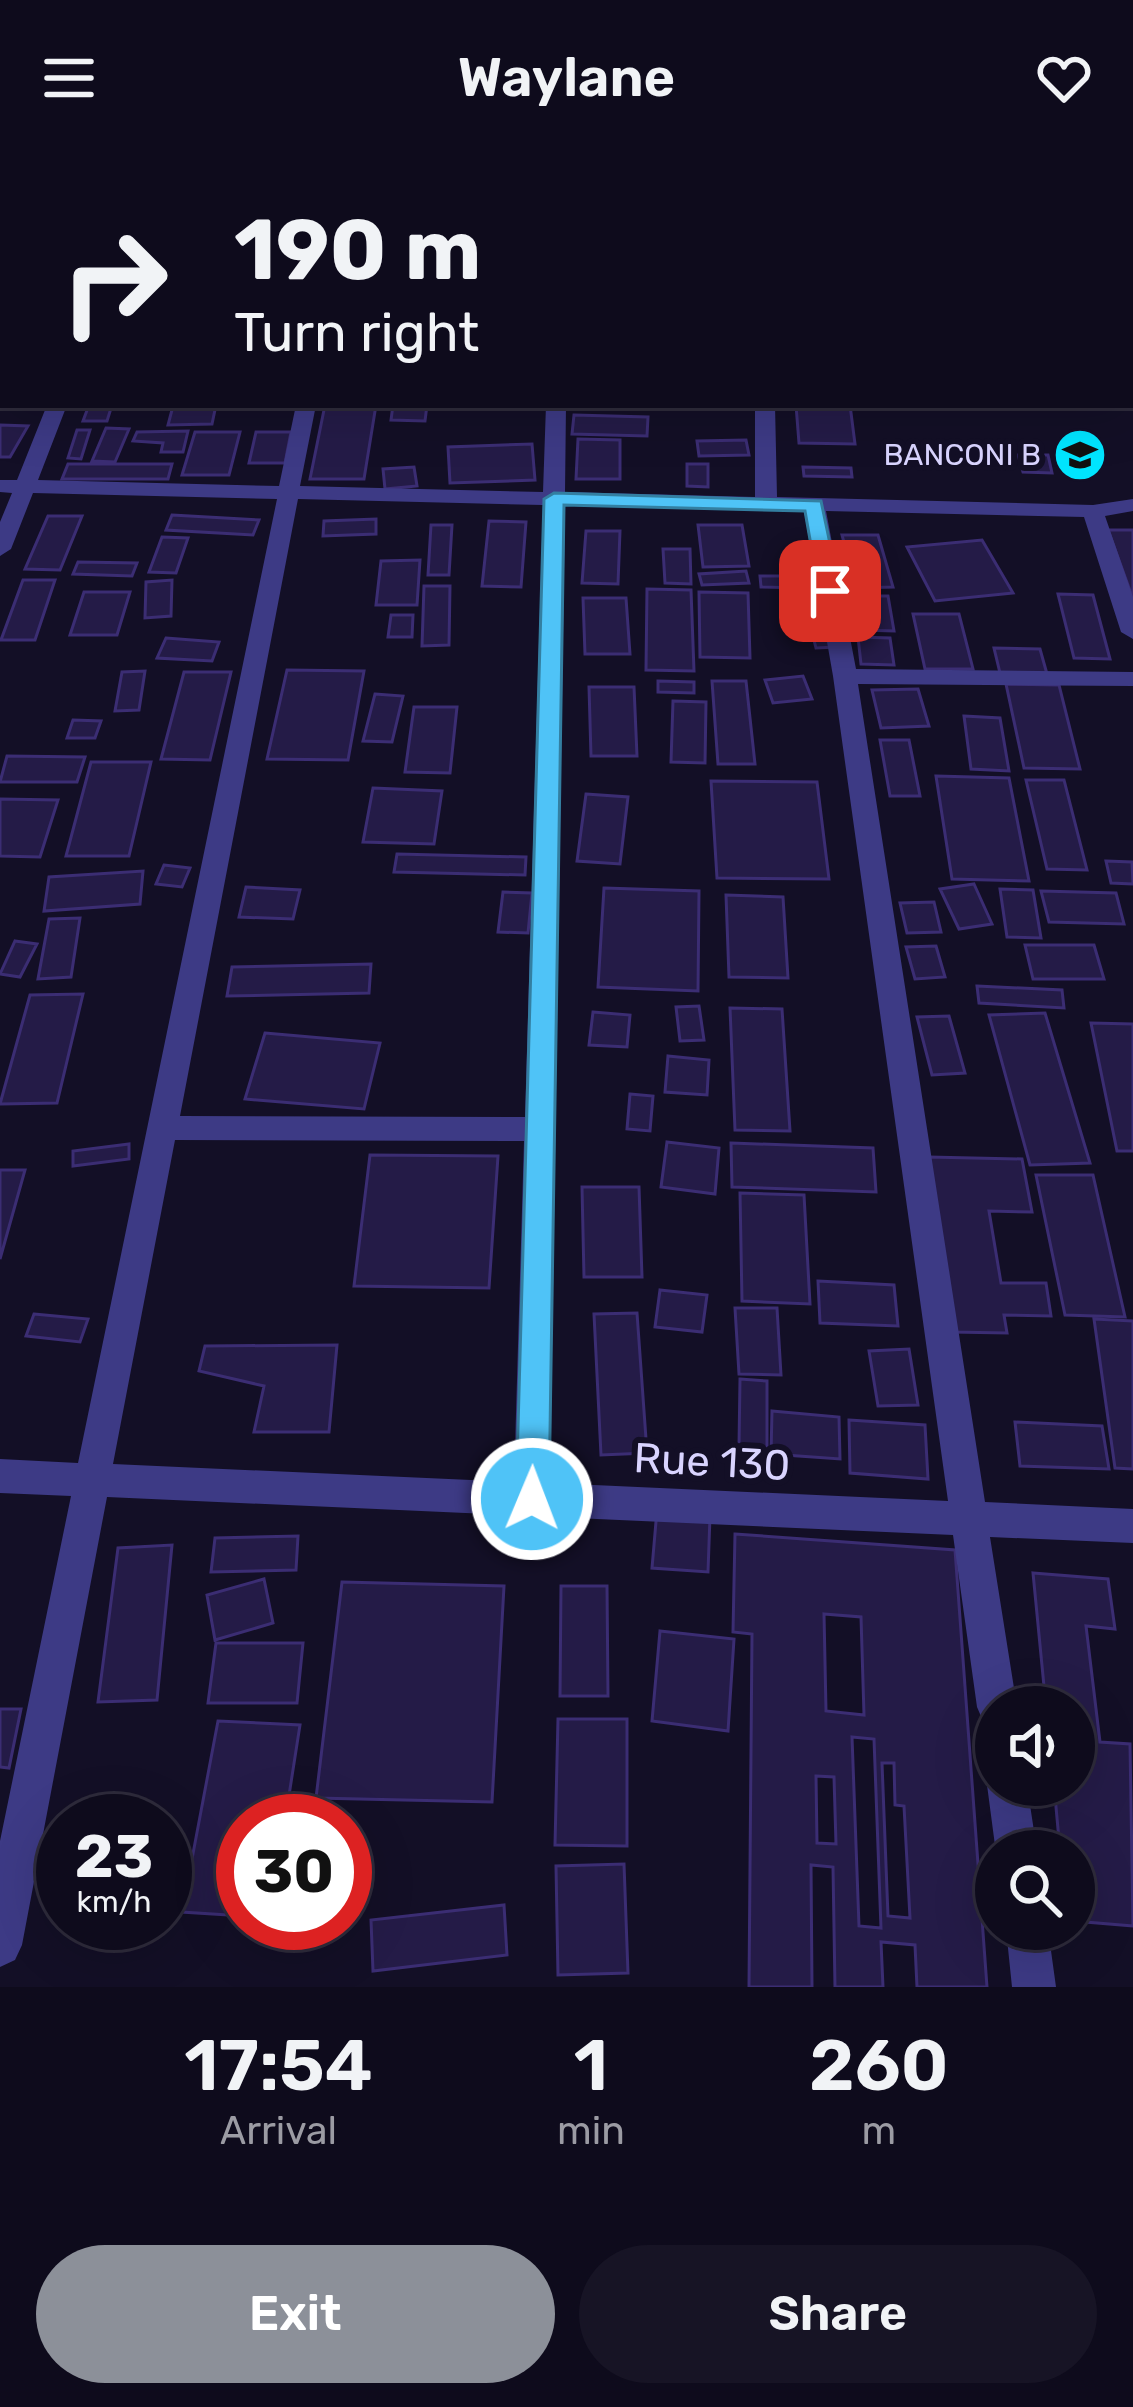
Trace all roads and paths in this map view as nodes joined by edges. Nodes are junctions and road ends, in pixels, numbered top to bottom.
1 (56, 408) edge
2 (305, 408) edge
3 (556, 408) edge
4 (765, 408) edge
5 (0, 486) edge
6 (25, 487) junction
7 (288, 493) junction
8 (554, 499) junction
9 (766, 504) junction
10 (814, 505) junction
11 (1133, 505) edge
12 (1093, 512) junction
13 (0, 549) edge
14 (1133, 632) edge
15 (845, 676) junction
16 (1133, 679) edge
17 (162, 1128) junction
18 (541, 1129) junction
19 (0, 1476) edge
20 (90, 1480) junction
21 (532, 1499) junction
22 (972, 1518) junction
23 (1133, 1526) edge
24 (994, 1686) edge
25 (0, 1945) edge
26 (1030, 1950) edge
27 (1034, 1987) edge

1 - 6 street
2 - 7 street
3 - 8 street
4 - 9 street
5 - 6 street
6 - 7 street
6 - 13 street
7 - 8 street
7 - 17 street
8 - 9 street
8 - 18 street
9 - 10 street
10 - 12 street
10 - 15 street
11 - 12 street
12 - 14 street
15 - 16 street
15 - 22 street
17 - 18 street
17 - 20 street
18 - 21 street
19 - 20 street, Rue 130
20 - 21 street, Rue 130
20 - 25 street
21 - 22 street, Rue 130
22 - 23 street, Rue 130
22 - 24 street
26 - 27 street

